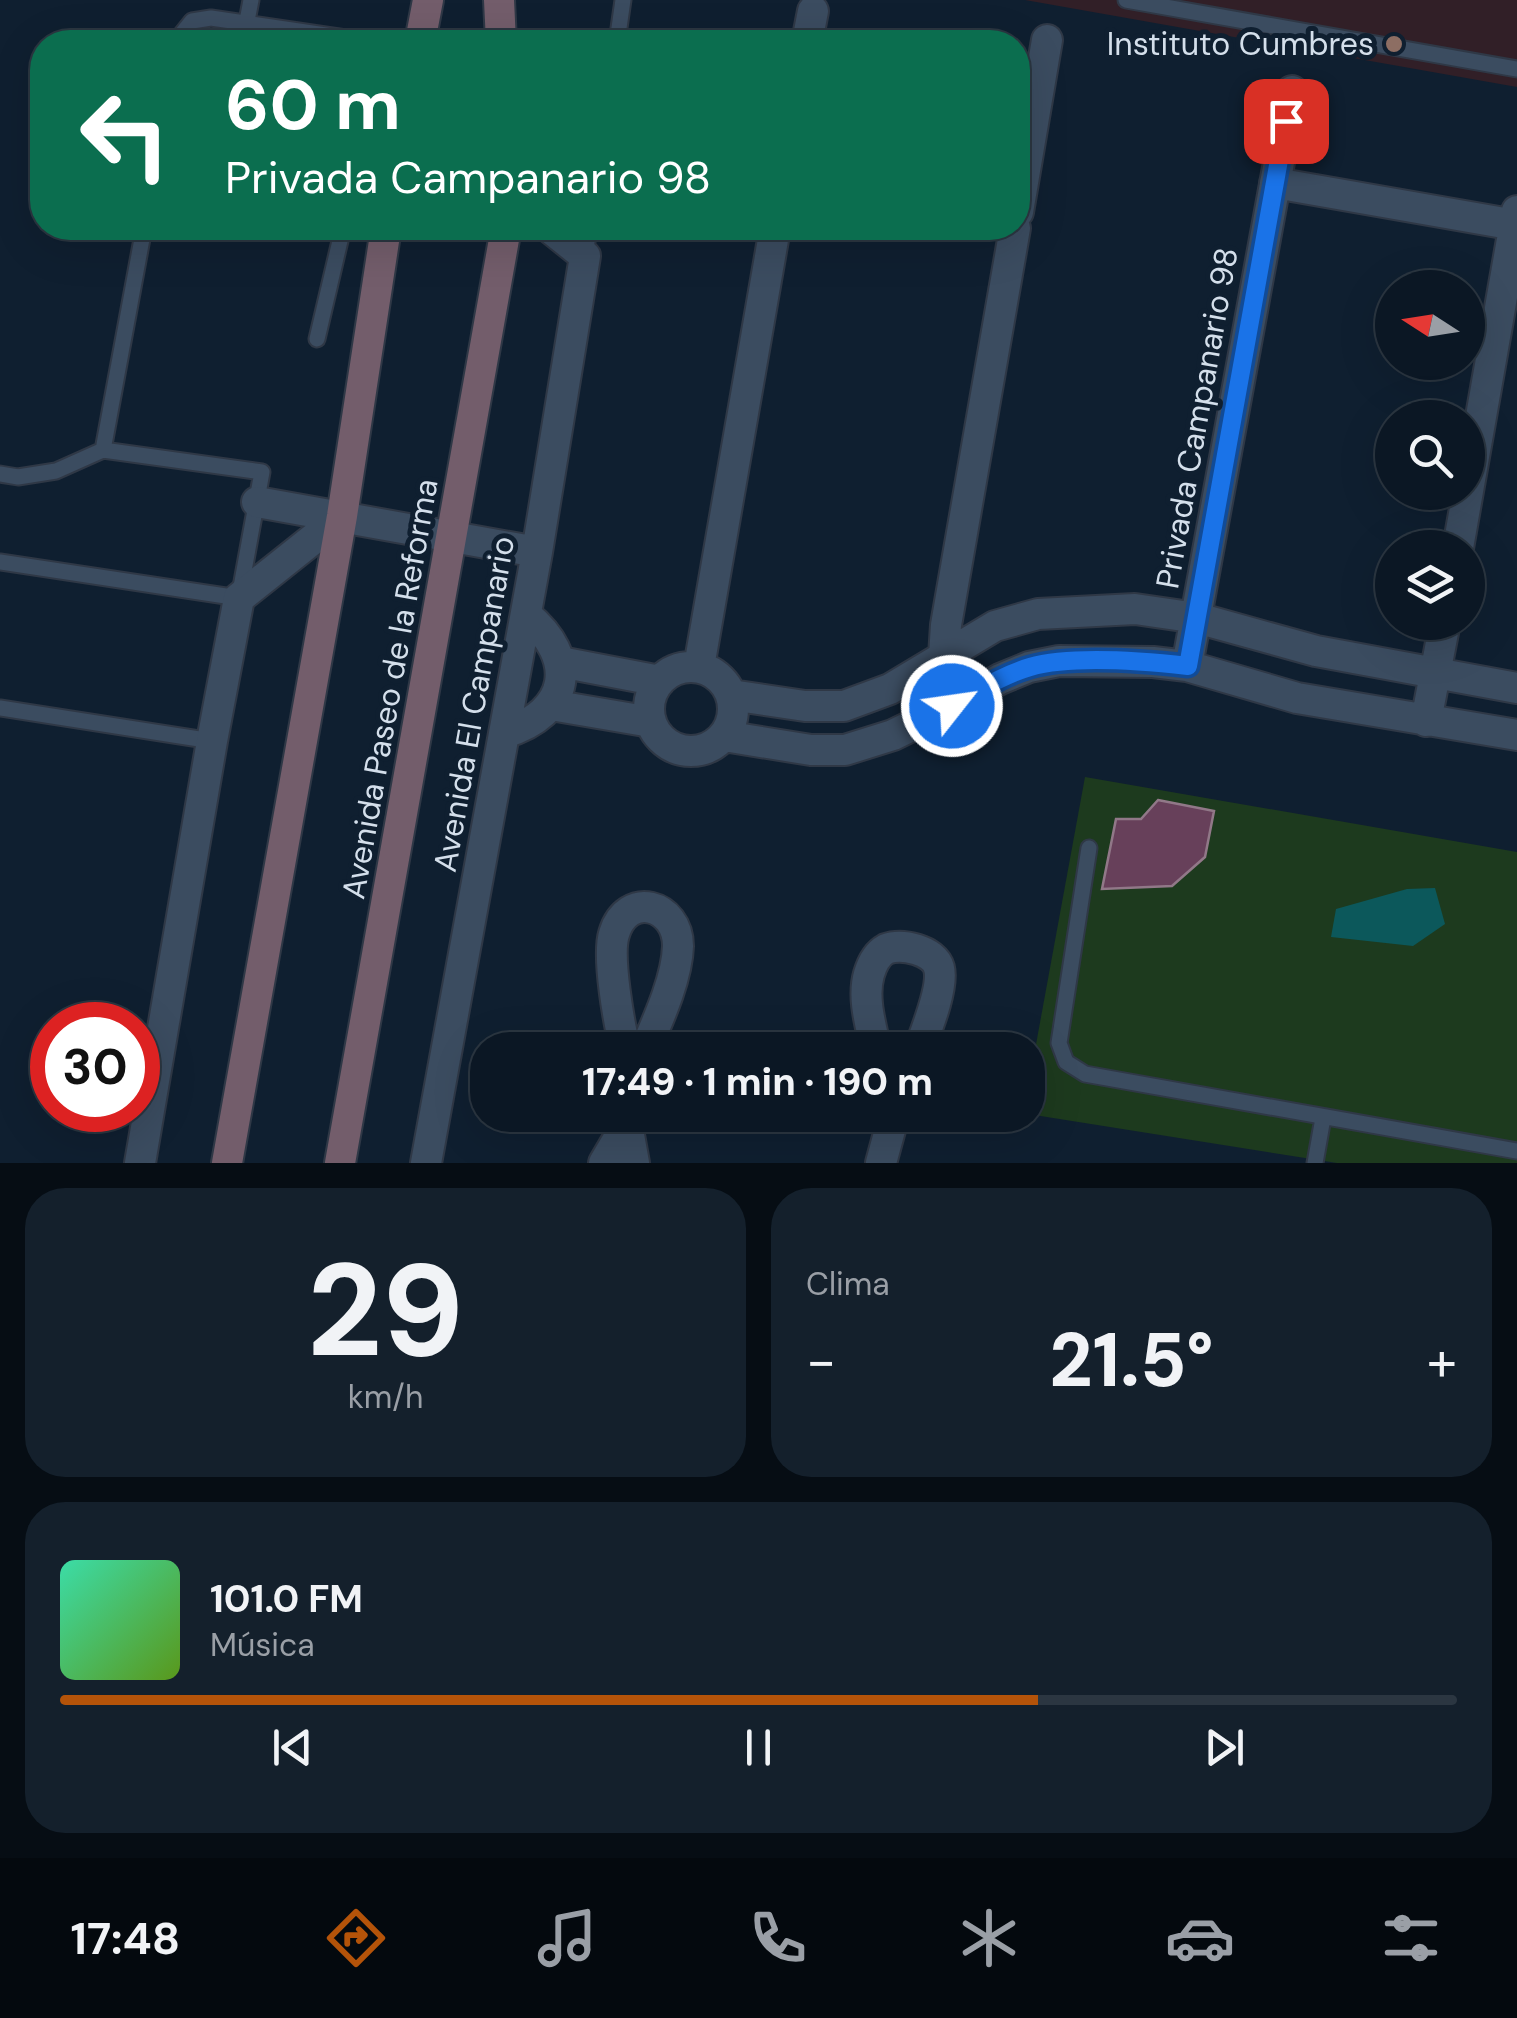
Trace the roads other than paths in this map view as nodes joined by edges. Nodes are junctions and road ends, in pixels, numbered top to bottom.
1 (252, 0) edge
2 (428, 0) edge
3 (500, 0) edge
4 (623, 0) edge
5 (1126, 0) edge
6 (813, 11) dead end
7 (246, 24) junction
8 (185, 30) edge
9 (245, 30) edge
10 (289, 30) edge
11 (422, 30) edge
12 (501, 30) edge
13 (619, 30) edge
14 (809, 30) edge
15 (1047, 40) dead end
16 (1517, 69) edge
17 (1292, 90) dead end
18 (1030, 115) edge
19 (1275, 183) junction
20 (1516, 218) edge
21 (142, 240) edge
22 (340, 240) edge
23 (384, 240) edge
24 (504, 240) edge
25 (774, 240) edge
26 (1013, 240) edge
27 (587, 242) edge
28 (316, 338) dead end
29 (103, 450) junction
30 (0, 474) edge
31 (258, 502) junction
32 (342, 516) junction
33 (1461, 530) edge
34 (453, 537) junction
35 (537, 552) junction
36 (0, 562) edge
37 (239, 598) junction
38 (526, 615) junction
39 (1197, 618) junction
40 (1442, 640) edge
41 (944, 656) junction
42 (560, 662) junction
43 (1188, 666) junction
44 (700, 667) junction
45 (1436, 674) junction
46 (660, 681) junction
47 (1517, 688) edge
48 (731, 695) junction
49 (552, 705) junction
50 (952, 706) junction
51 (0, 708) edge
52 (1426, 721) junction
53 (650, 722) junction
54 (504, 733) junction
55 (1517, 735) edge
56 (724, 736) junction
57 (212, 741) junction
58 (1088, 848) dead end
59 (616, 985) junction
60 (670, 986) junction
61 (623, 1032) edge
62 (651, 1032) edge
63 (872, 1032) edge
64 (926, 1032) edge
65 (1324, 1118) junction
66 (621, 1132) edge
67 (630, 1132) edge
68 (888, 1132) edge
69 (1517, 1151) edge
70 (140, 1163) edge
71 (227, 1163) edge
72 (340, 1163) edge
73 (426, 1163) edge
74 (604, 1163) edge
75 (634, 1163) edge
76 (881, 1163) edge
77 (1315, 1163) edge

1 - 7 lane
2 - 11 street
3 - 12 street
4 - 13 lane
5 - 16 lane
6 - 14 street
7 - 8 lane
7 - 9 lane
7 - 10 lane
15 - 18 street
17 - 19 street, Privada Campanario 98
19 - 20 street
19 - 39 street, Privada Campanario 98
20 - 33 street
21 - 29 lane
22 - 28 lane
23 - 32 street
24 - 34 street, Avenida Paseo de la Reforma
25 - 44 street
26 - 41 street
27 - 35 street, Avenida El Campanario
29 - 30 lane
29 - 31 lane
31 - 32 street
31 - 37 lane
32 - 34 street
32 - 37 street
32 - 71 street
34 - 35 street
34 - 72 street, Avenida Paseo de la Reforma
35 - 38 street, Avenida El Campanario
36 - 37 lane
37 - 57 street
38 - 42 street
38 - 54 street, Avenida El Campanario
39 - 41 street
39 - 43 street, Privada Campanario 98
39 - 45 street
40 - 45 street
41 - 48 street
41 - 50 street
42 - 46 street
42 - 49 street
43 - 50 street
43 - 52 street
44 - 46 street
44 - 48 street
45 - 47 street
45 - 52 street
46 - 53 street
48 - 56 street
49 - 53 street
49 - 54 street
50 - 56 street
51 - 57 lane
52 - 55 street
53 - 56 street
54 - 73 street, Avenida El Campanario
57 - 70 street
58 - 65 lane
59 - 60 street
59 - 60 street
59 - 61 street
60 - 62 street
63 - 64 street
65 - 69 lane
65 - 77 lane
66 - 74 street
67 - 75 street
68 - 76 street

